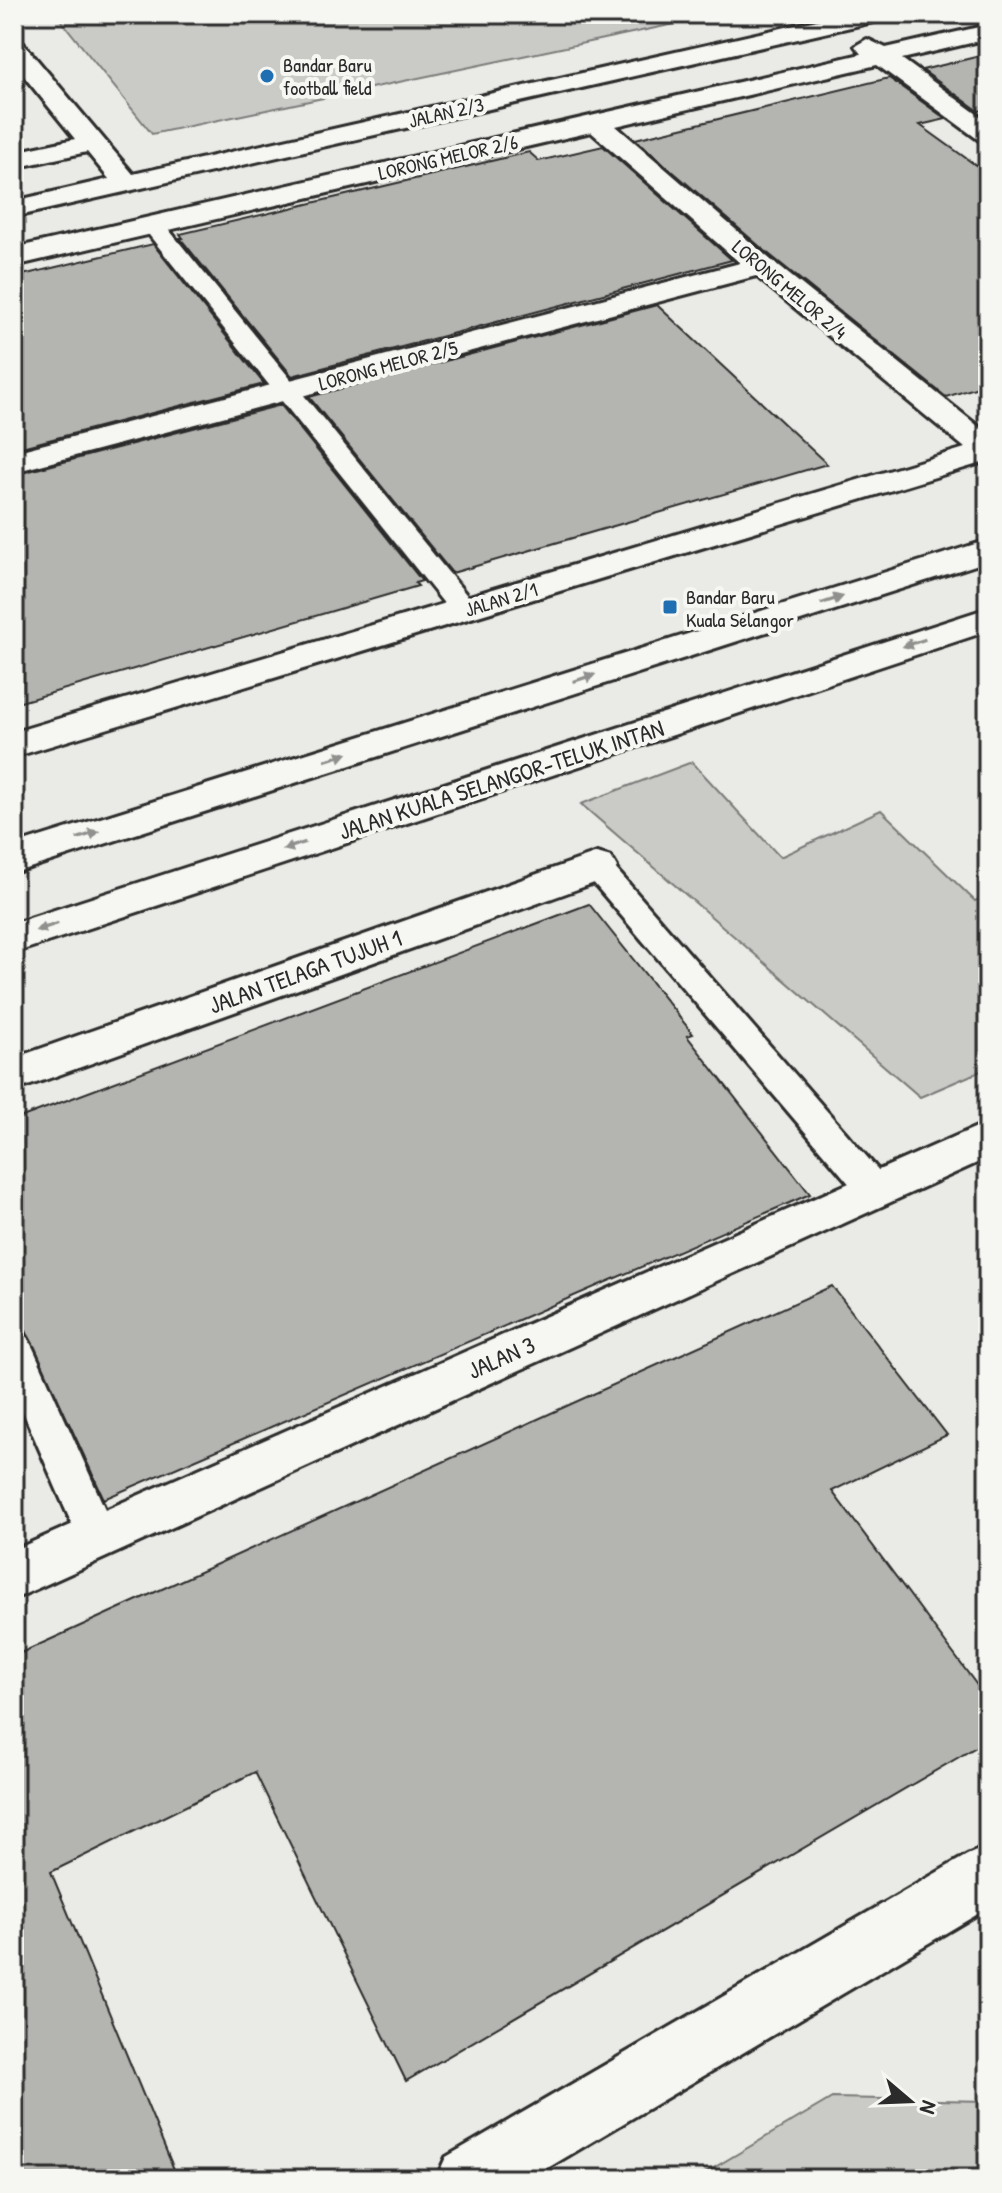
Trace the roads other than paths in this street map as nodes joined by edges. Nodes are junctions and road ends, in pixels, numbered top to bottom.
1 (783, 14) edge
2 (877, 14) edge
3 (835, 24) junction
4 (806, 30) junction
5 (988, 32) edge
6 (14, 48) edge
7 (882, 57) junction
8 (597, 123) junction
9 (988, 134) edge
10 (93, 143) junction
11 (14, 160) edge
12 (127, 184) junction
13 (14, 209) edge
14 (153, 225) junction
15 (14, 257) edge
16 (761, 266) junction
17 (287, 391) junction
18 (988, 450) edge
19 (14, 462) edge
20 (988, 550) edge
21 (464, 610) junction
22 (988, 619) edge
23 (14, 745) edge
24 (14, 859) edge
25 (597, 867) joint
26 (14, 938) edge
27 (14, 1075) edge
28 (988, 1139) edge
29 (875, 1190) junction
30 (14, 1348) edge
31 (97, 1536) junction
32 (14, 1575) edge
33 (988, 1875) edge
34 (468, 2179) edge

1 - 4 main road
2 - 3 main road, JALAN 2/3
3 - 4 main road, JALAN 2/3
3 - 7 main road
4 - 12 main road, JALAN 2/3
5 - 7 main road, LORONG MELOR 2/6
6 - 10 main road
7 - 8 main road, LORONG MELOR 2/6
7 - 9 main road
8 - 14 main road, LORONG MELOR 2/6
8 - 16 main road, LORONG MELOR 2/4
10 - 11 main road
10 - 12 main road
12 - 13 main road, JALAN 2/3
14 - 15 main road, LORONG MELOR 2/6
14 - 17 lane
16 - 17 main road, LORONG MELOR 2/5
16 - 18 main road, LORONG MELOR 2/4
17 - 19 main road, LORONG MELOR 2/5
17 - 21 lane
18 - 21 main road, JALAN 2/1
24 -> 20 main road
21 - 23 main road, JALAN 2/1
22 -> 26 main road, JALAN KUALA SELANGOR-TELUK INTAN
25 - 27 main road, JALAN TELAGA TUJUH 1
25 - 29 lane
28 - 29 main road, JALAN 3
29 - 31 main road, JALAN 3
30 - 31 lane
31 - 32 main road, JALAN 3
33 - 34 main road

